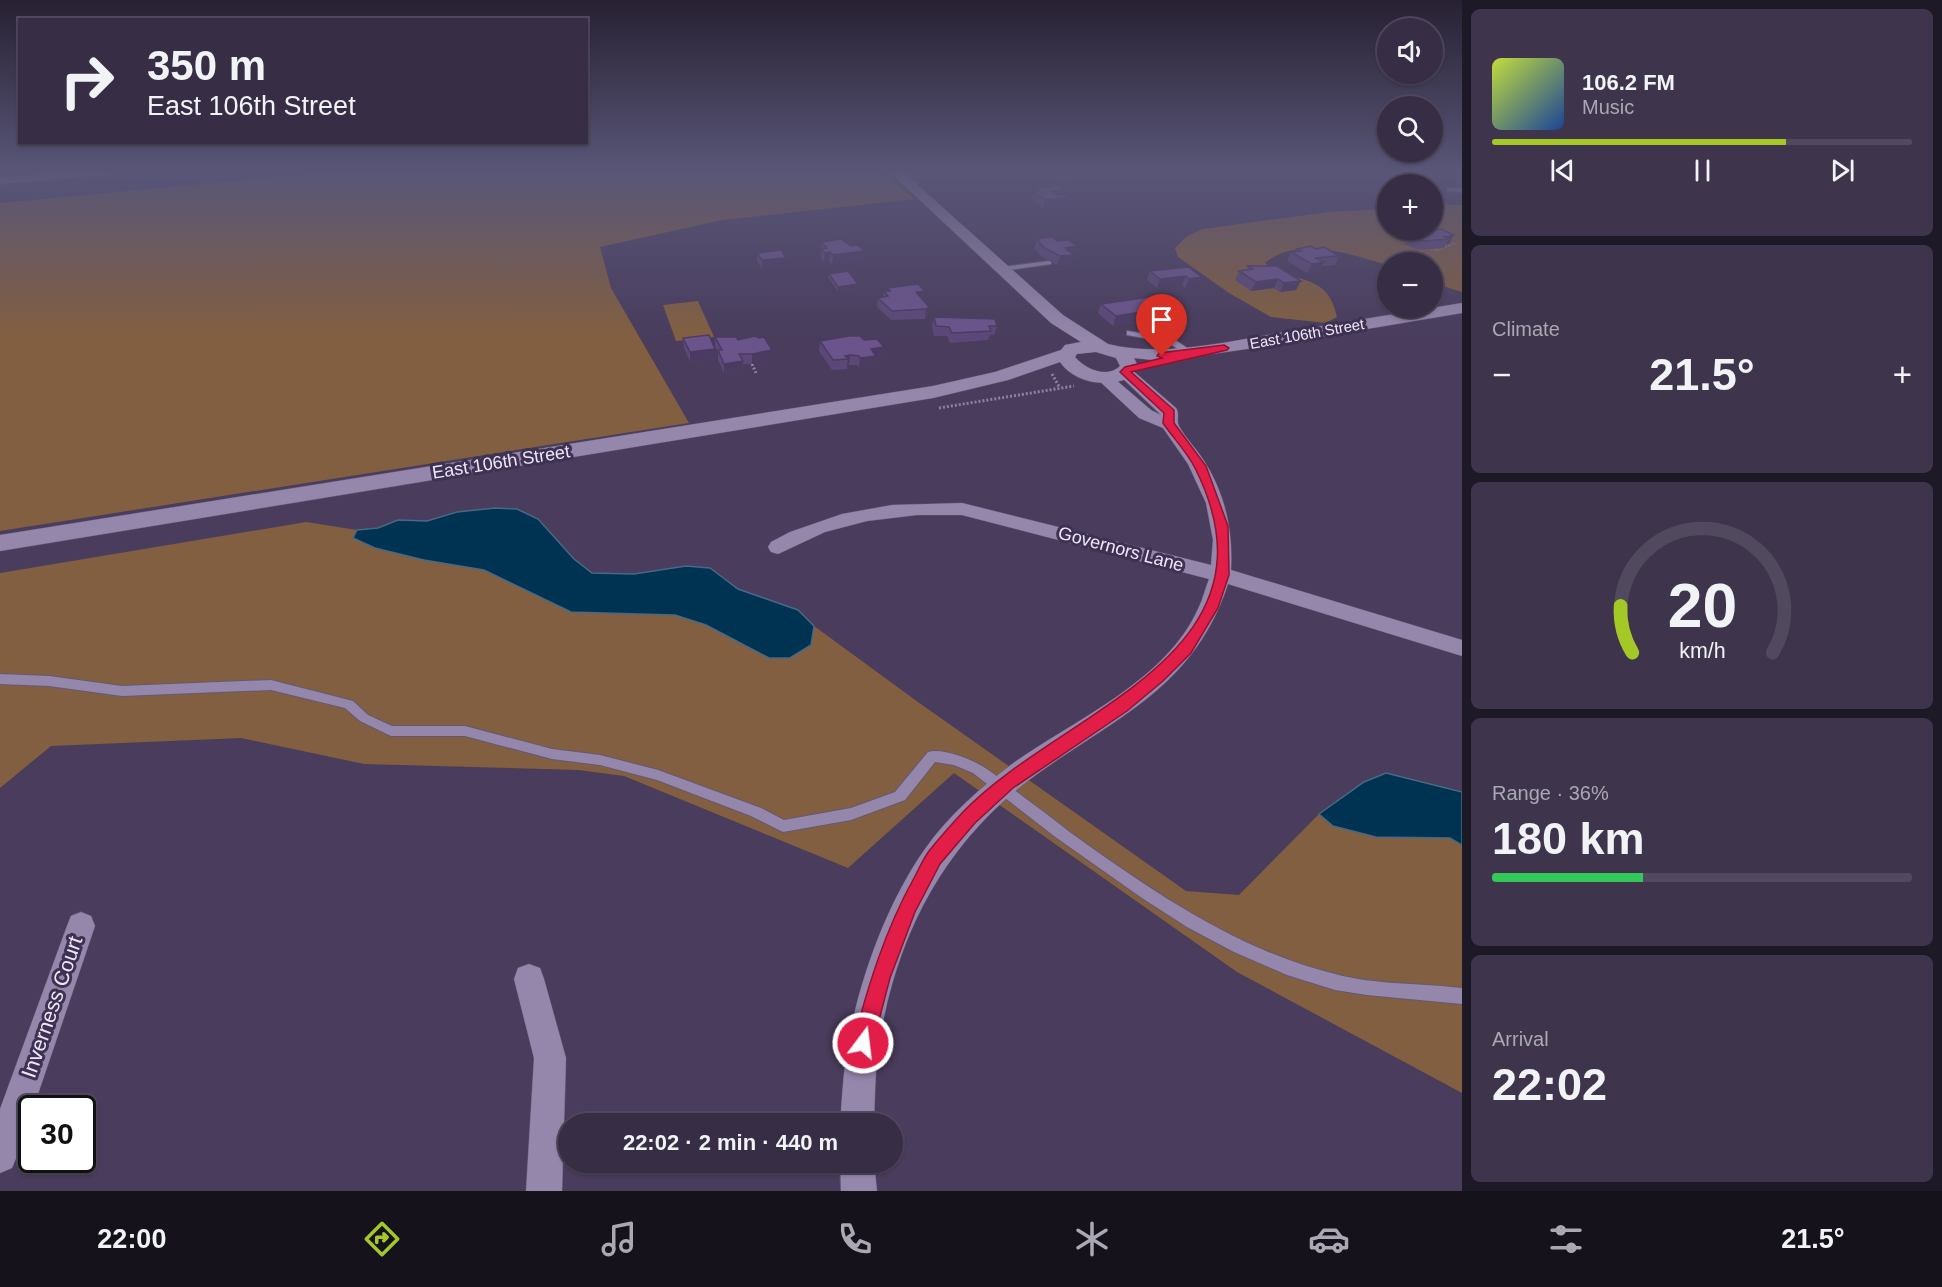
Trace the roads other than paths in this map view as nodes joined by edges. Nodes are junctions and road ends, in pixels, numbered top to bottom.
1 (958, 228) edge
2 (1049, 263) dead end
3 (1003, 269) junction
4 (1462, 308) edge
5 (1057, 319) junction
6 (1130, 333) dead end
7 (1224, 348) junction
8 (1108, 349) junction
9 (1068, 352) junction
10 (1189, 352) junction
11 (1127, 371) junction
12 (1084, 373) junction
13 (1001, 376) junction
14 (1103, 377) junction
15 (1169, 423) junction
16 (0, 543) edge
17 (778, 547) dead end
18 (1222, 575) junction
19 (1462, 648) edge
20 (0, 679) edge
21 (1002, 788) junction
22 (81, 926) dead end
23 (530, 979) dead end
24 (1462, 996) edge
25 (858, 1113) edge
26 (0, 1156) edge
27 (858, 1173) edge
28 (544, 1191) edge
29 (859, 1191) edge

1 - 3 street
2 - 3 lane
3 - 5 street
4 - 7 street, East 106th Street
5 - 8 street
5 - 9 street
6 - 10 lane
7 - 10 street, East 106th Street
7 - 11 street, East 106th Street
8 - 9 street, East 106th Street
8 - 10 street, East 106th Street
8 - 11 street
9 - 12 street
9 - 13 street, East 106th Street
11 - 14 street, East 106th Street
11 - 15 street
12 - 13 street, East 106th Street
12 - 14 street, East 106th Street
13 - 16 street, East 106th Street
14 - 15 street
15 - 18 street
17 - 18 street, Governors Lane
18 - 19 street, Governors Lane
18 - 21 street
20 - 21 lane
21 - 24 lane
21 - 25 street
22 - 26 street, Inverness Court
23 - 28 street
27 - 29 street

